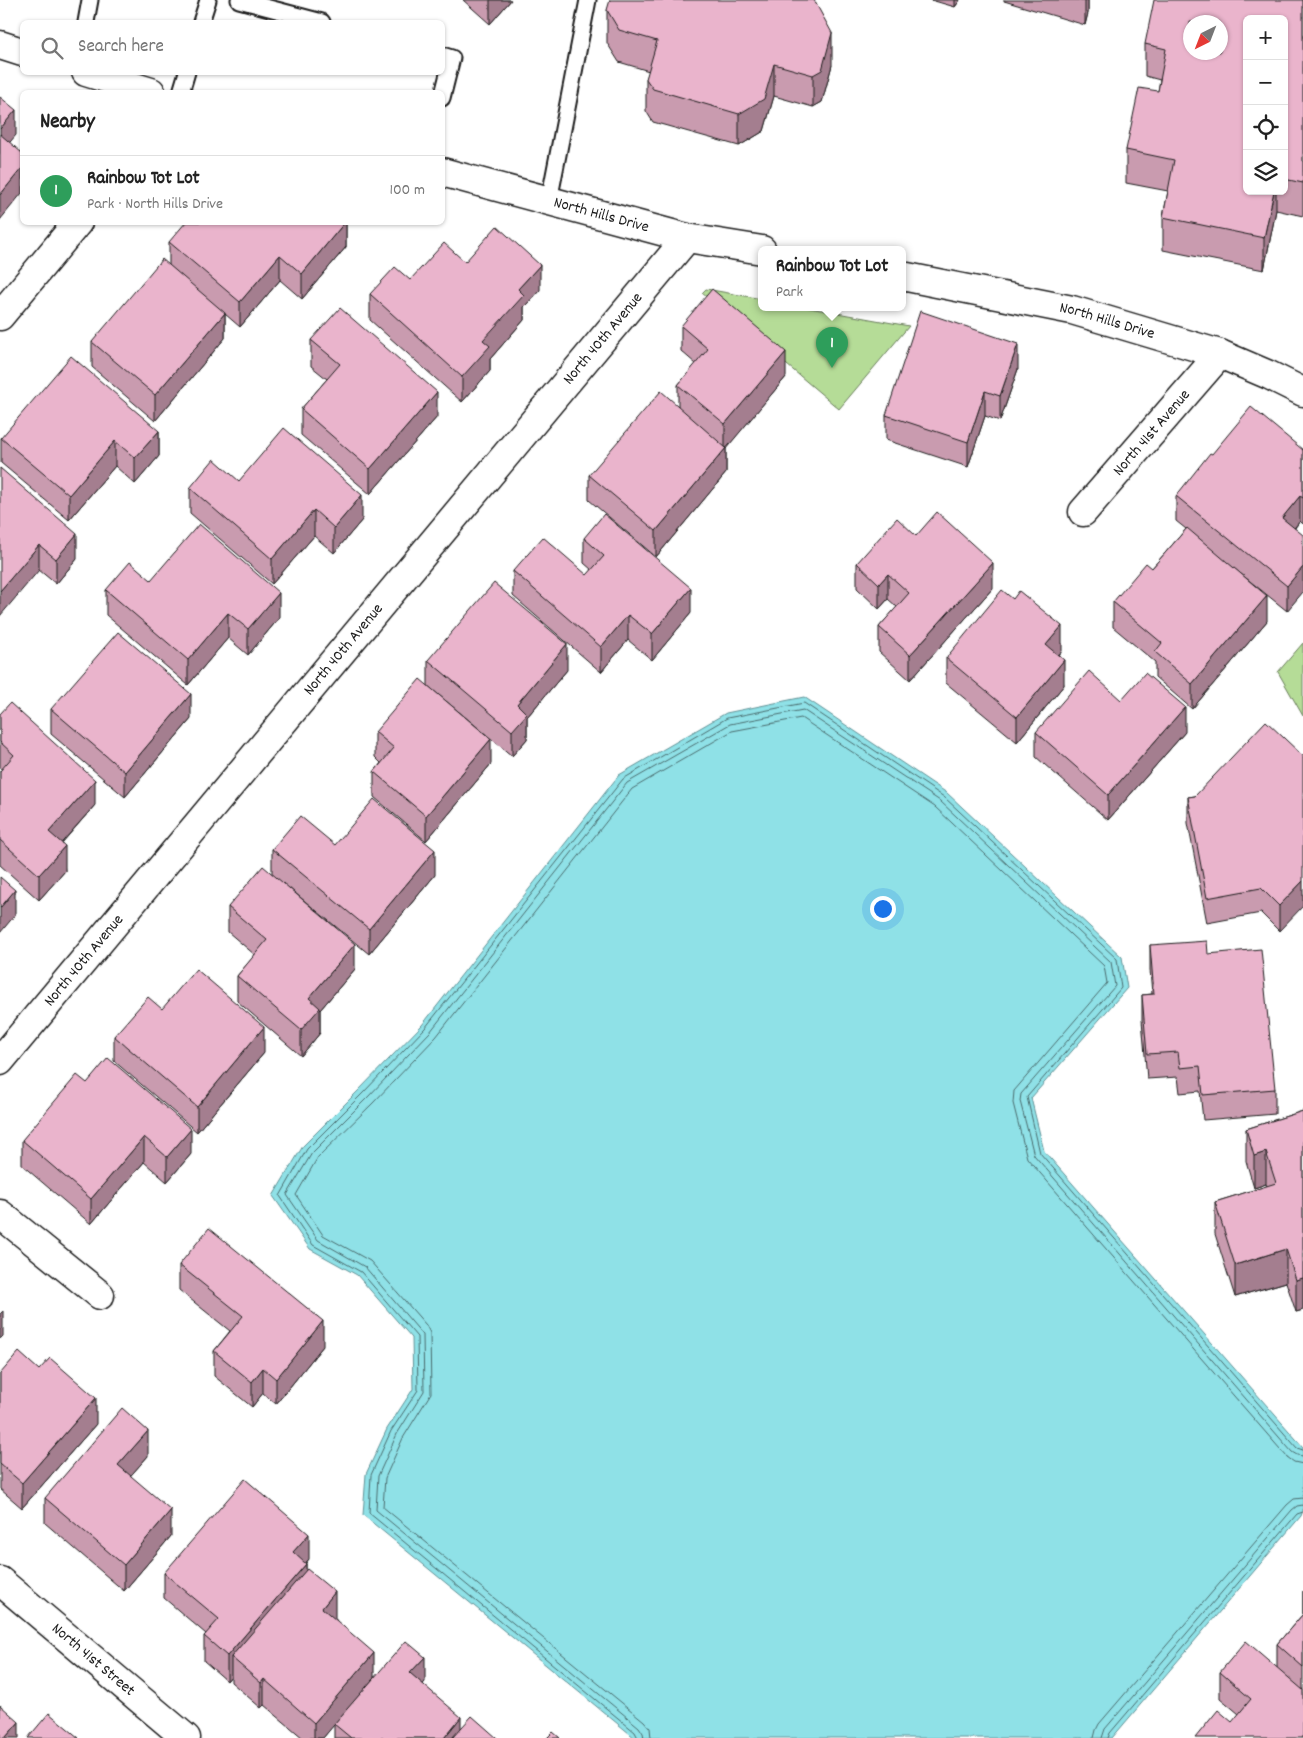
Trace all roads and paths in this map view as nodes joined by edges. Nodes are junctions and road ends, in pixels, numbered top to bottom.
1 (90, 0) edge
2 (208, 0) edge
3 (239, 0) edge
4 (588, 0) edge
5 (86, 20) edge
6 (202, 20) edge
7 (314, 20) edge
8 (0, 45) edge
9 (20, 51) edge
10 (445, 56) edge
11 (96, 75) edge
12 (186, 75) edge
13 (144, 90) edge
14 (182, 90) edge
15 (444, 90) edge
16 (445, 173) edge
17 (549, 200) junction
18 (76, 225) edge
19 (687, 238) junction
20 (758, 249) edge
21 (906, 277) edge
22 (0, 316) edge
23 (1220, 354) junction
24 (1303, 392) edge
25 (1083, 512) dead end
26 (0, 1061) edge
27 (0, 1214) edge
28 (100, 1296) dead end
29 (0, 1581) edge
30 (186, 1738) edge

1 - 5 lane
2 - 6 lane
3 - 7 lane
4 - 17 lane
8 - 9 street
10 - 15 lane
11 - 13 street
12 - 14 lane
16 - 17 street, North Hills Drive
17 - 19 street, North Hills Drive
18 - 22 street
19 - 20 street, North Hills Drive
19 - 26 street, North 40th Avenue
21 - 23 street, North Hills Drive
23 - 24 street, North Hills Drive
23 - 25 street, North 41st Avenue
27 - 28 street
29 - 30 street, North 41st Street

